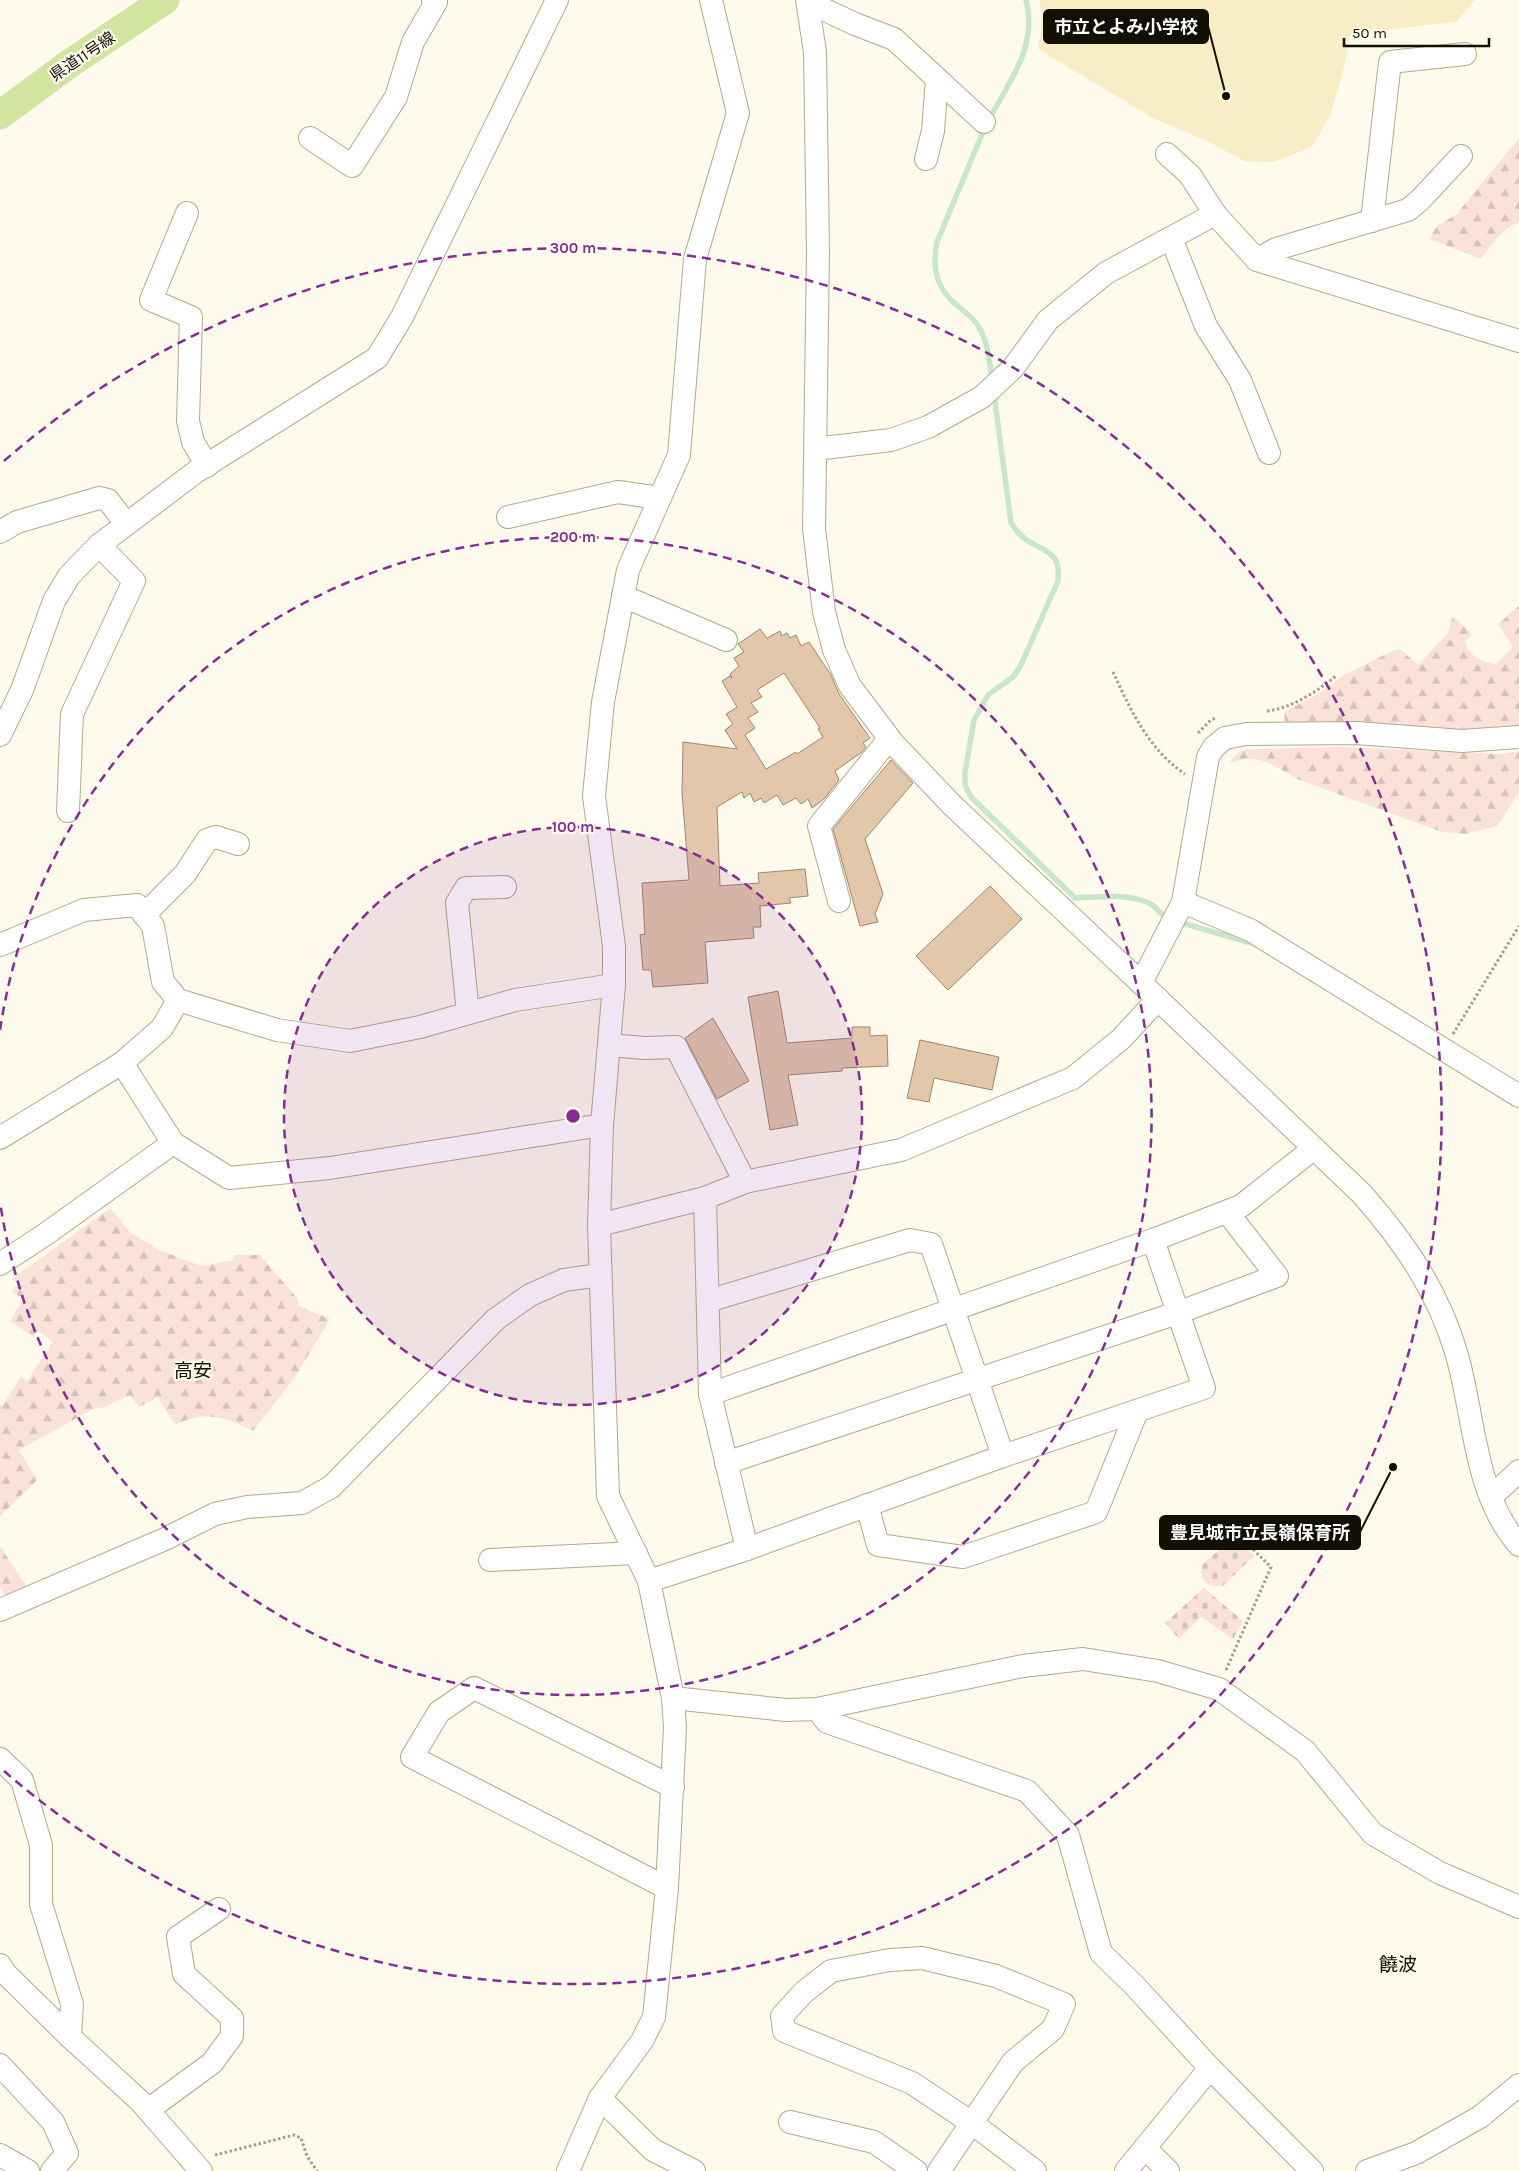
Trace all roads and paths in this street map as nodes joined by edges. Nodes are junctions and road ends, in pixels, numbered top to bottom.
1 (165, 0) edge
2 (433, 0) edge
3 (557, 0) edge
4 (712, 0) edge
5 (808, 1) edge
6 (1465, 54) dead end
7 (937, 79) junction
8 (0, 115) edge
9 (984, 122) dead end
10 (310, 138) dead end
11 (1167, 154) dead end
12 (1460, 156) dead end
13 (926, 160) dead end
14 (187, 213) dead end
15 (1215, 214) junction
16 (1372, 221) junction
17 (1171, 238) junction
18 (1258, 260) junction
19 (1519, 342) edge
20 (815, 449) junction
21 (1269, 453) dead end
22 (207, 466) junction
23 (660, 498) junction
24 (508, 517) dead end
25 (126, 524) junction
26 (0, 532) edge
27 (99, 545) junction
28 (623, 596) junction
29 (726, 640) dead end
30 (1113, 672) dead end
31 (0, 735) edge
32 (1519, 737) edge
33 (889, 739) junction
34 (1203, 785) junction
35 (68, 811) dead end
36 (238, 844) dead end
37 (505, 887) dead end
38 (839, 901) dead end
39 (1183, 902) junction
40 (144, 915) junction
41 (1519, 926) edge
42 (0, 945) edge
43 (1142, 983) junction
44 (614, 985) junction
45 (1158, 999) junction
46 (178, 1000) junction
47 (468, 1013) junction
48 (609, 1045) junction
49 (1444, 1049) junction
50 (122, 1063) junction
51 (1519, 1096) edge
52 (602, 1126) junction
53 (0, 1138) edge
54 (173, 1143) junction
55 (1314, 1149) junction
56 (745, 1182) junction
57 (706, 1198) junction
58 (1227, 1212) junction
59 (600, 1225) junction
60 (1153, 1240) junction
61 (0, 1264) edge
62 (600, 1275) junction
63 (708, 1301) junction
64 (952, 1310) junction
65 (1178, 1313) junction
66 (977, 1380) junction
67 (710, 1394) junction
68 (1137, 1411) junction
69 (1003, 1456) junction
70 (726, 1463) junction
71 (1519, 1471) edge
72 (1492, 1497) junction
73 (868, 1505) junction
74 (1239, 1536) dead end
75 (1519, 1545) edge
76 (747, 1549) junction
77 (636, 1553) junction
78 (490, 1560) dead end
79 (649, 1581) junction
80 (0, 1610) edge
81 (1218, 1689) junction
82 (673, 1698) junction
83 (816, 1709) junction
84 (0, 1758) edge
85 (673, 1787) junction
86 (667, 1888) junction
87 (1519, 1907) edge
88 (219, 1909) dead end
89 (0, 1965) edge
90 (70, 2037) junction
91 (0, 2065) edge
92 (1210, 2068) junction
93 (1519, 2085) edge
94 (600, 2098) junction
95 (148, 2110) junction
96 (790, 2122) dead end
97 (972, 2123) junction
98 (1145, 2148) junction
99 (0, 2155) edge
100 (197, 2166) edge
101 (28, 2171) edge
102 (52, 2171) edge
103 (317, 2171) edge
104 (568, 2171) edge
105 (694, 2171) edge
106 (916, 2171) edge
107 (939, 2171) edge
108 (1035, 2171) edge
109 (1126, 2171) edge
110 (1168, 2171) edge
111 (1312, 2171) edge
112 (1367, 2171) edge

1 - 8 main road, 県道11号線
2 - 10 street
3 - 22 street
4 - 23 street
5 - 7 street
5 - 20 street
6 - 16 street
7 - 9 street
7 - 13 street
11 - 15 street
12 - 16 street
14 - 22 street
15 - 17 street
15 - 18 street
16 - 18 street
17 - 20 street
17 - 21 street
18 - 19 street
20 - 33 street
22 - 25 street
23 - 24 street
23 - 28 street
25 - 26 street
25 - 27 street
27 - 31 street
27 - 35 street
28 - 29 street
28 - 44 street
30 - 34 path
32 - 34 street
33 - 38 street
33 - 43 street
34 - 39 street
36 - 40 street
37 - 47 street
39 - 43 street
39 - 49 street
40 - 42 street
40 - 46 street
41 - 49 path
43 - 45 street
44 - 47 street
44 - 48 street
45 - 55 street
45 - 56 street
46 - 47 street
46 - 50 street
48 - 52 street
48 - 56 street
49 - 51 street
50 - 53 street
50 - 54 street
52 - 54 street
52 - 59 street
54 - 61 street
55 - 58 street
55 - 72 street
56 - 57 street
57 - 59 street
57 - 63 street
58 - 60 street
58 - 65 street
59 - 62 street
60 - 64 street
60 - 65 street
62 - 77 street
62 - 80 street
63 - 64 street
63 - 67 street
64 - 66 street
64 - 67 street
65 - 66 street
65 - 68 street
66 - 69 street
66 - 70 street
67 - 70 street
68 - 69 street
68 - 73 street
69 - 73 street
70 - 76 street
71 - 72 street
72 - 75 street
73 - 76 street
74 - 81 path
76 - 79 street
77 - 78 street
77 - 79 street
79 - 82 street
81 - 83 street
81 - 87 street
82 - 83 street
82 - 85 street
83 - 92 street
84 - 90 street
85 - 86 street
85 - 86 street
86 - 94 street
88 - 95 street
89 - 90 street
90 - 95 street
91 - 102 street
92 - 98 street
92 - 111 street
93 - 112 street
94 - 104 street
94 - 105 street
95 - 100 street
96 - 106 street
97 - 97 street
97 - 107 street
97 - 108 street
98 - 109 street
98 - 110 street
99 - 101 street
100 - 103 path

